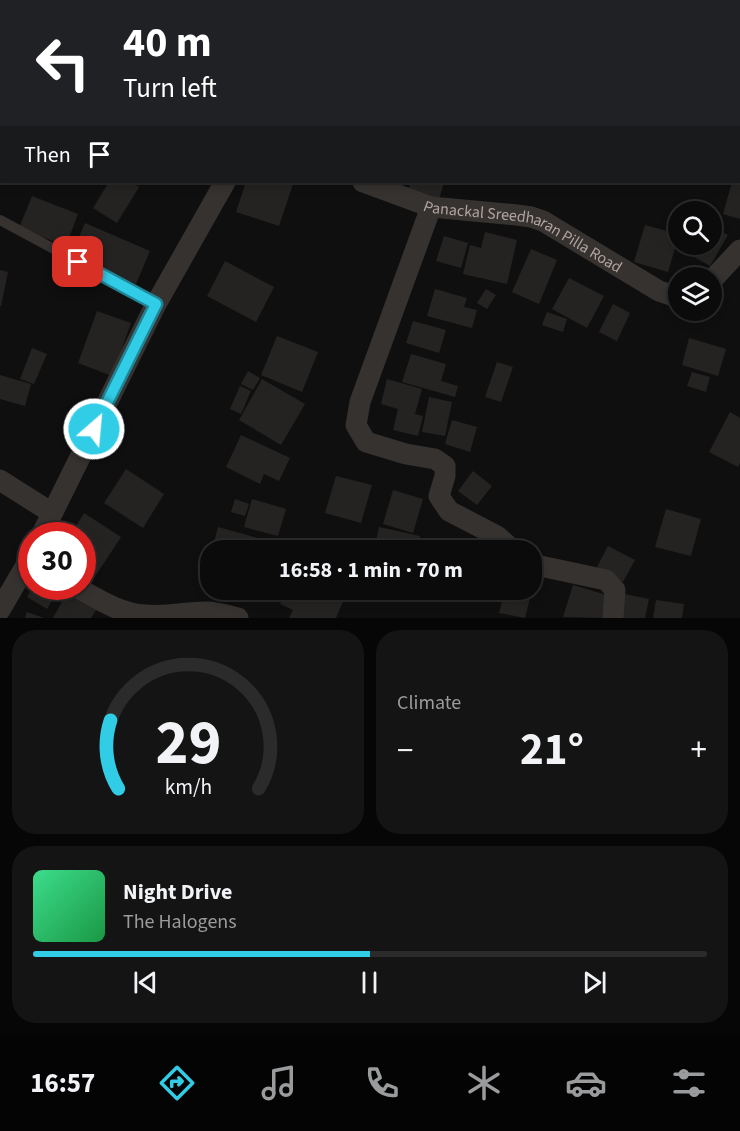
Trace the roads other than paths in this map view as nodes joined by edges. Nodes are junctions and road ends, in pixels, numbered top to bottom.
1 (224, 183) edge
2 (366, 183) edge
3 (431, 207) junction
4 (0, 220) edge
5 (740, 250) edge
6 (722, 269) edge
7 (668, 294) edge
8 (156, 304) junction
9 (0, 480) edge
10 (52, 513) junction
11 (48, 522) edge
12 (502, 540) edge
13 (542, 566) edge
14 (18, 580) edge
15 (96, 598) edge
16 (0, 610) edge
17 (238, 618) edge
18 (613, 618) edge

1 - 8 street
2 - 3 street, Panackal Sreedharan Pilla Road
3 - 7 street, Panackal Sreedharan Pilla Road
3 - 12 street
4 - 8 lane
5 - 6 street
8 - 10 street
9 - 10 street
10 - 11 street
13 - 18 street
14 - 16 street
15 - 17 street

